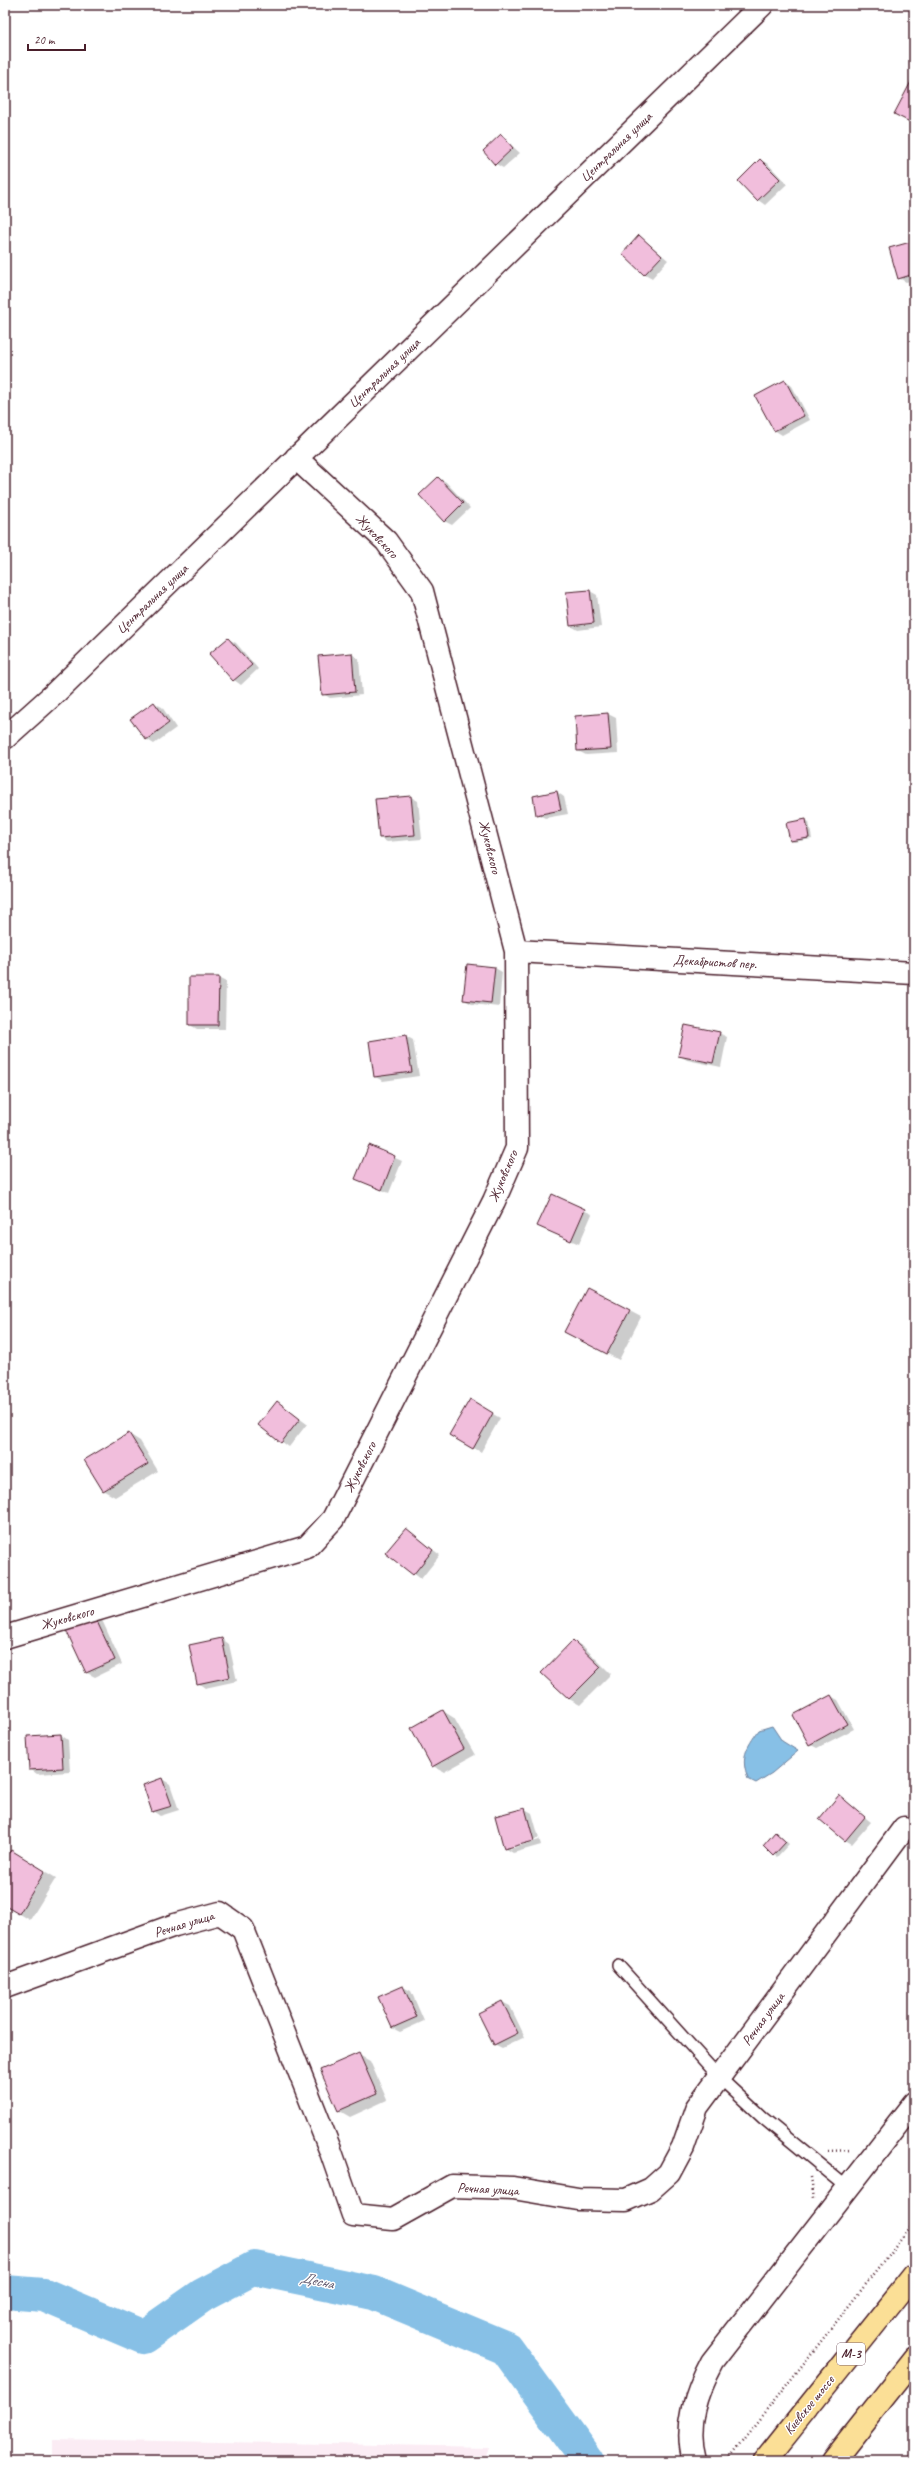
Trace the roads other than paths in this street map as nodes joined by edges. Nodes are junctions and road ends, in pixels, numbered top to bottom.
1 (762, 5) edge
2 (296, 458) junction
3 (5, 738) edge
4 (516, 951) junction
5 (914, 973) edge
6 (5, 1637) edge
7 (904, 1828) dead end
8 (618, 1965) dead end
9 (5, 1987) edge
10 (720, 2078) junction
11 (914, 2103) edge
12 (848, 2188) junction
13 (914, 2275) edge
14 (914, 2358) edge
15 (835, 2459) edge
16 (694, 2461) edge
17 (765, 2461) edge

1 - 2 street, Центральная улица
2 - 3 street, Центральная улица
2 - 4 street, Жуковского
4 - 5 street, Декабристов пер.
4 - 6 street, Жуковского
7 - 10 street, Речная улица
8 - 10 lane
9 - 10 street, Речная улица
10 - 12 lane
11 - 12 street
12 - 16 street
13 - 17 highway, Киевское шоссе / М-3
14 - 15 highway

